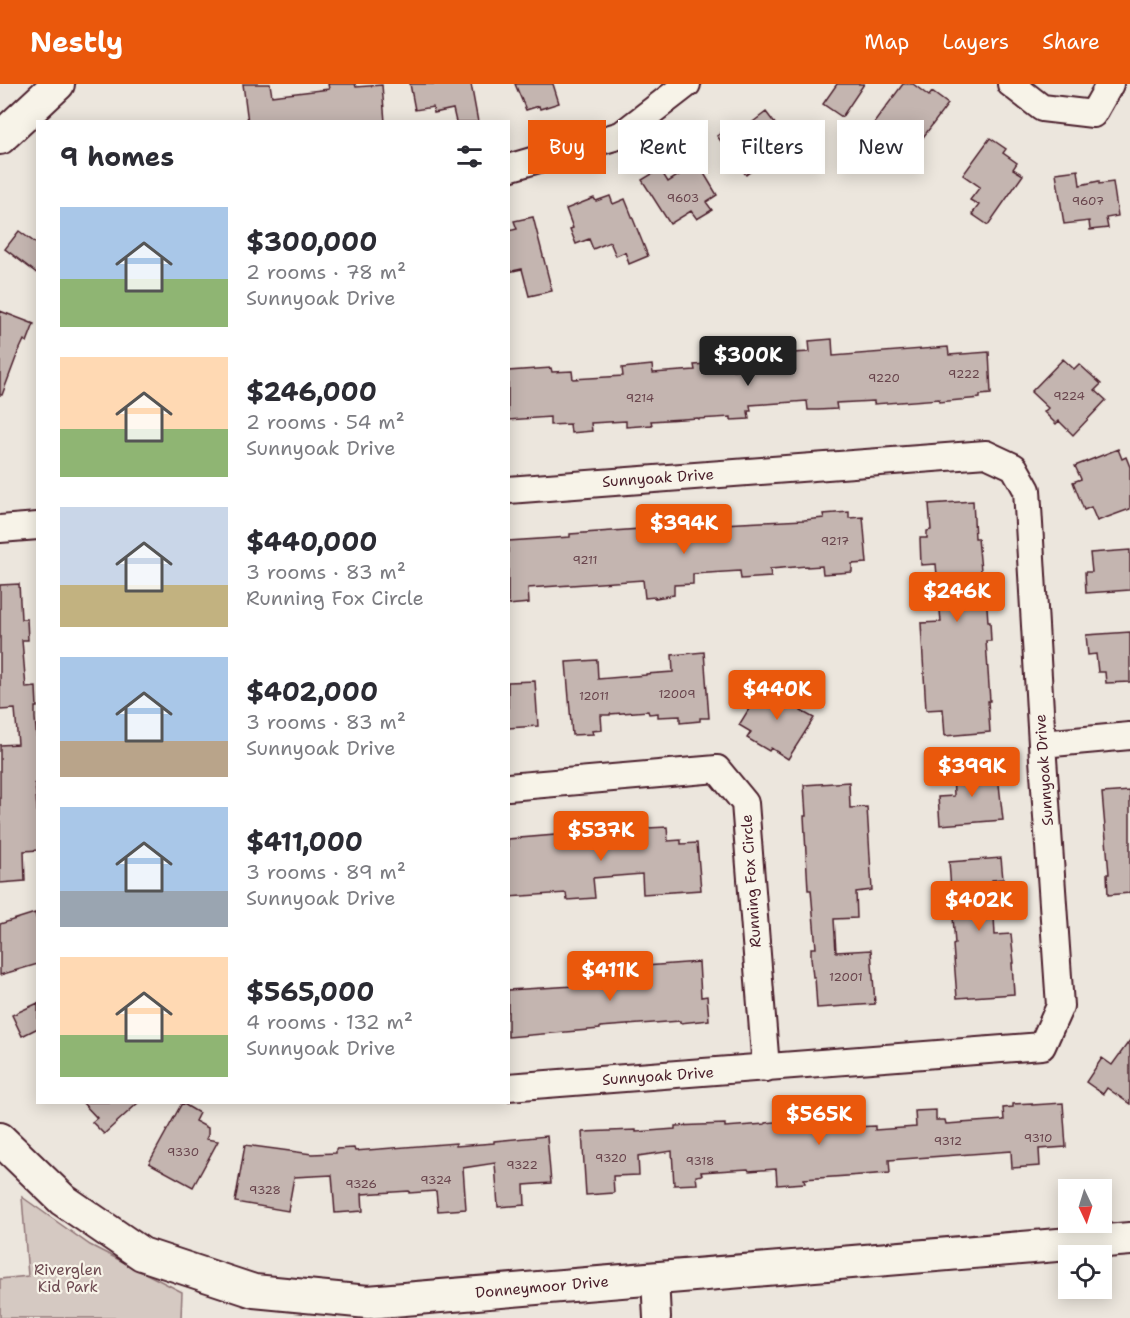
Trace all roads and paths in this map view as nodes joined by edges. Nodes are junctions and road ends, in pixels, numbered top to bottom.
1 (58, 84) edge
2 (687, 84) edge
3 (1011, 84) edge
4 (1110, 84) edge
5 (0, 138) edge
6 (510, 167) edge
7 (510, 490) edge
8 (36, 526) edge
9 (0, 529) edge
10 (1130, 736) edge
11 (1042, 744) junction
12 (510, 787) edge
13 (766, 1068) junction
14 (510, 1087) edge
15 (0, 1139) edge
16 (1130, 1239) edge
17 (655, 1277) junction
18 (657, 1318) edge

1 - 5 street
2 - 6 street
3 - 4 street
7 - 11 street, Sunnyoak Drive
8 - 9 street
10 - 11 street
11 - 13 street, Sunnyoak Drive
12 - 13 street, Running Fox Circle
13 - 14 street, Sunnyoak Drive
15 - 17 street, Donneymoor Drive
16 - 17 street, Donneymoor Drive
17 - 18 street

